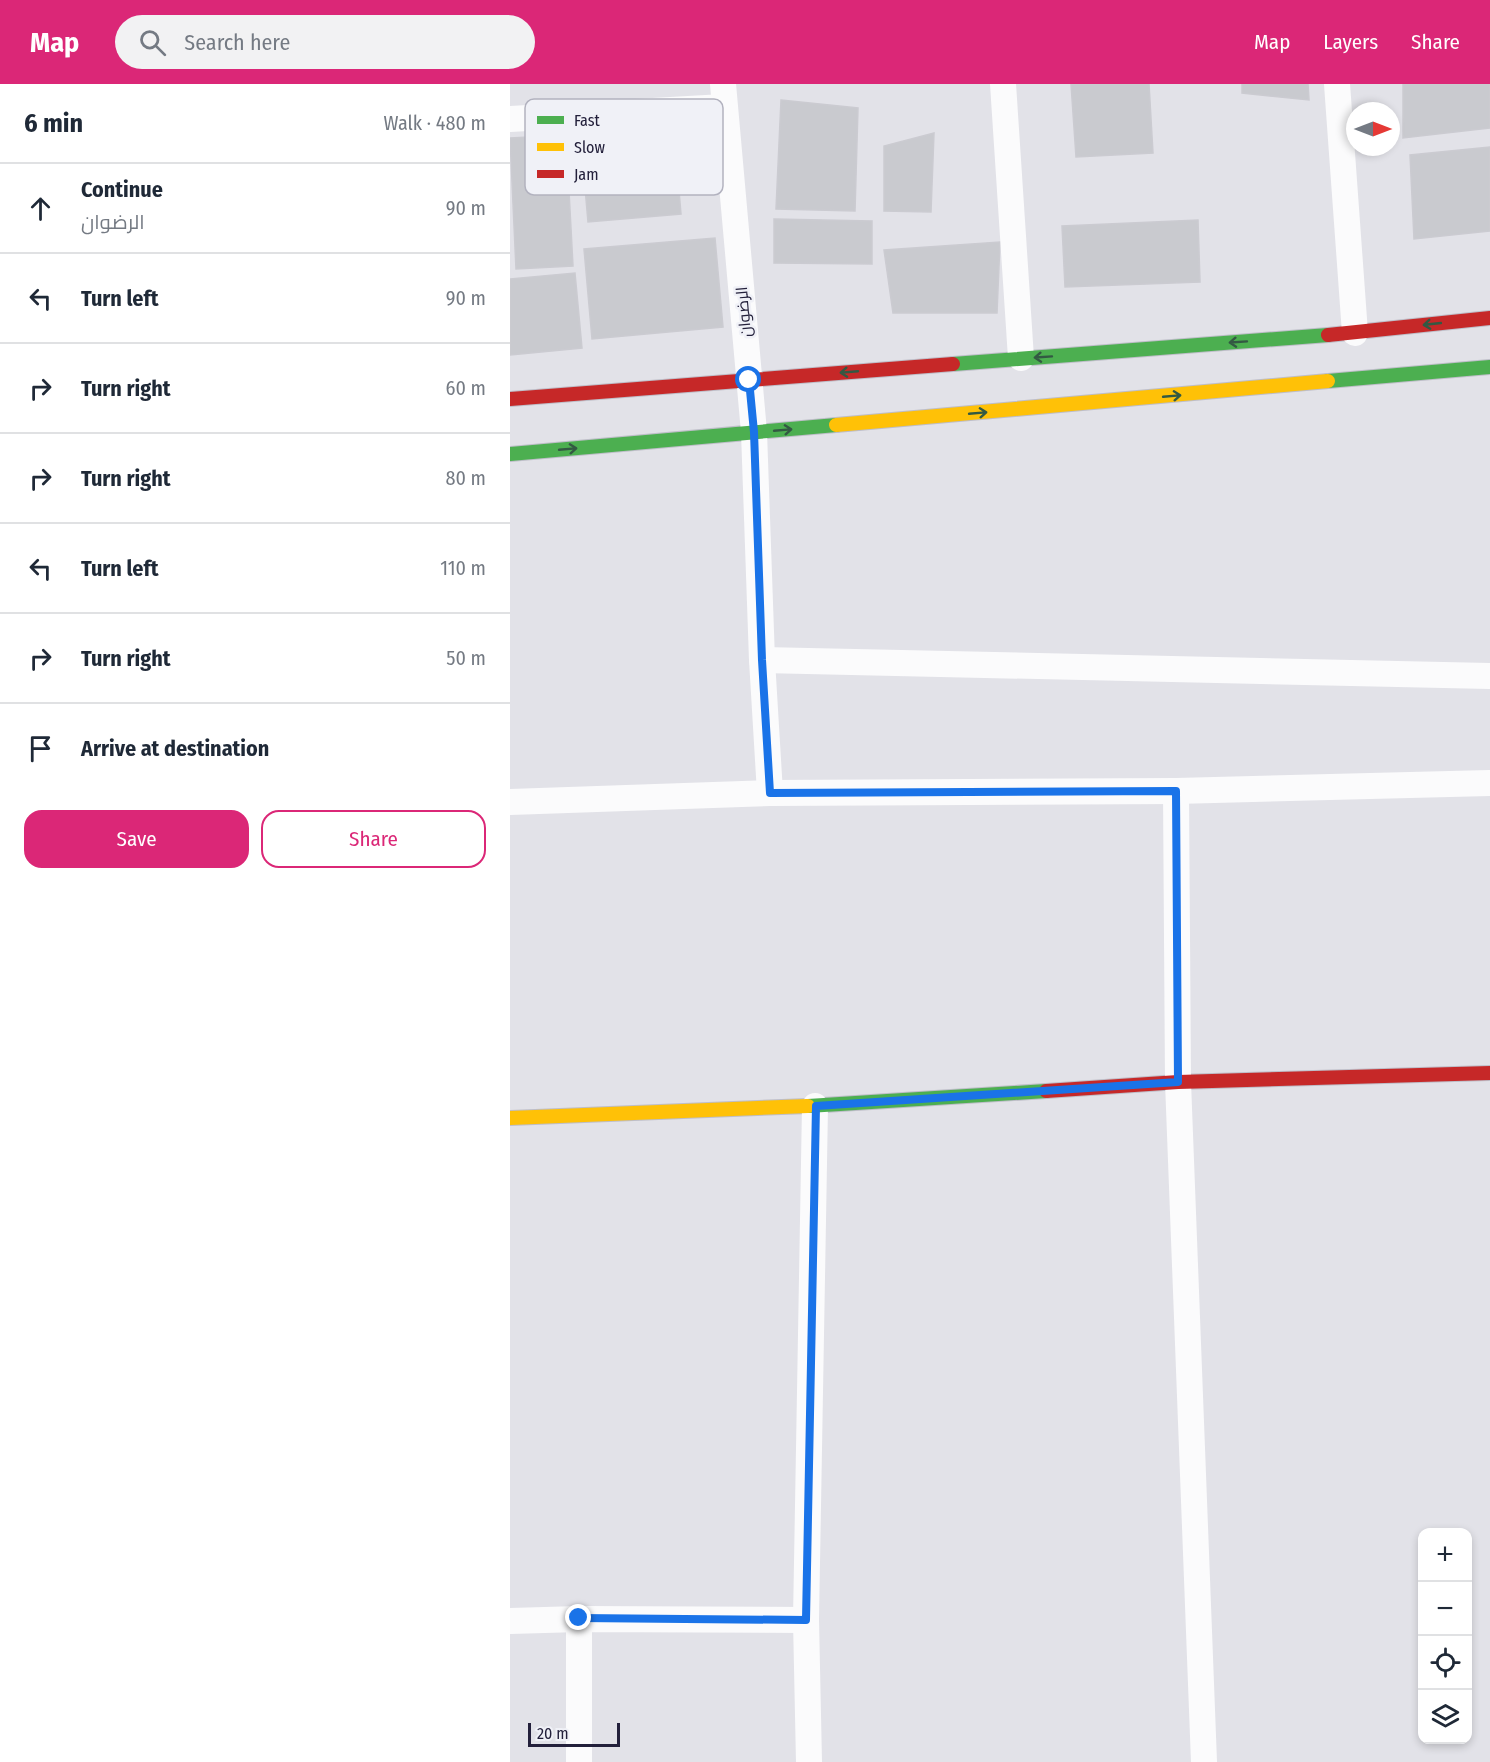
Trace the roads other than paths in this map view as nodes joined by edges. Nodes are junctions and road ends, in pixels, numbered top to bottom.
1 (1003, 84) edge
2 (1337, 84) edge
3 (724, 96) edge
4 (695, 99) edge
5 (525, 116) edge
6 (510, 118) edge
7 (1490, 318) edge
8 (1354, 333) junction
9 (1021, 358) junction
10 (1490, 368) edge
11 (749, 380) junction
12 (510, 399) edge
13 (754, 432) junction
14 (510, 454) edge
15 (762, 660) junction
16 (1490, 676) edge
17 (1490, 783) edge
18 (1176, 791) junction
19 (770, 793) junction
20 (510, 802) edge
21 (1490, 1072) edge
22 (1178, 1082) junction
23 (816, 1106) junction
24 (510, 1118) edge
25 (579, 1618) junction
26 (806, 1620) junction
27 (510, 1621) edge
28 (579, 1762) edge
29 (809, 1762) edge
30 (1204, 1762) edge

1 - 9 street
2 - 8 street
3 - 4 street
3 - 11 street, الرضوان
5 - 6 street
7 -> 8 main road
8 -> 9 main road
9 -> 11 main road
13 -> 10 main road
11 - 12 main road
11 - 13 street, الرضوان
14 -> 13 main road
13 - 15 street, الرضوان
15 - 16 street
15 - 19 street, الرضوان
17 - 18 street
18 - 19 street
18 - 22 street
19 - 20 street
21 - 22 main road
22 - 23 main road
22 - 30 street
23 - 24 main road
23 - 26 street
25 - 26 street
25 - 27 street
25 - 28 street
26 - 29 street

